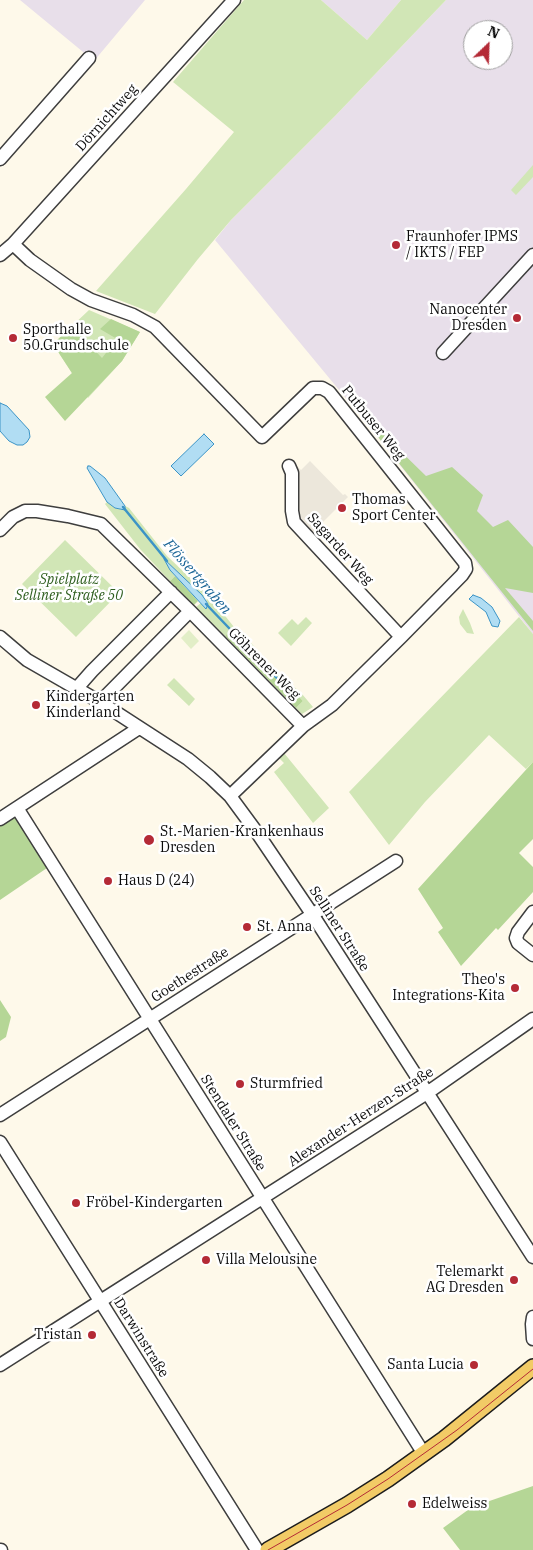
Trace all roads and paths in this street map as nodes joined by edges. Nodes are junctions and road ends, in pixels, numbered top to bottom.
1 (234, 0) edge
2 (89, 58) dead end
3 (0, 159) edge
4 (13, 244) junction
5 (0, 254) edge
6 (533, 255) edge
7 (443, 353) dead end
8 (289, 466) dead end
9 (0, 530) edge
10 (171, 592) junction
11 (190, 610) junction
12 (0, 637) edge
13 (400, 637) junction
14 (77, 688) junction
15 (100, 702) junction
16 (303, 726) junction
17 (139, 728) junction
18 (230, 796) junction
19 (17, 808) junction
20 (0, 819) edge
21 (396, 861) dead end
22 (533, 912) edge
23 (312, 914) junction
24 (533, 955) edge
25 (149, 1018) junction
26 (533, 1019) edge
27 (426, 1093) junction
28 (0, 1115) edge
29 (0, 1142) edge
30 (262, 1199) junction
31 (533, 1257) edge
32 (101, 1301) junction
33 (533, 1317) edge
34 (533, 1340) edge
35 (0, 1365) edge
36 (533, 1366) edge
37 (424, 1454) junction
38 (257, 1550) edge
39 (268, 1550) edge

1 - 4 street, Dörnichtweg
2 - 3 street
4 - 5 street, Dörnichtweg
4 - 13 street, Putbuser Weg
6 - 7 street
8 - 13 street, Sagarder Weg
9 - 10 street, Göhrener Weg
10 - 11 street, Göhrener Weg
10 - 14 street
11 - 15 street
11 - 16 street, Göhrener Weg
12 - 14 street, Selliner Straße
13 - 16 street, Putbuser Weg
14 - 15 street, Selliner Straße
15 - 17 street, Selliner Straße
16 - 18 street
17 - 18 street, Selliner Straße
17 - 19 street
18 - 23 street, Selliner Straße
19 - 20 street
19 - 25 street, Stendaler Straße
21 - 23 street, Goethestraße
22 - 24 street
23 - 25 street, Goethestraße
23 - 27 street, Selliner Straße
25 - 28 street, Goethestraße
25 - 30 street, Stendaler Straße
26 - 27 street, Alexander-Herzen-Straße
27 - 30 street, Alexander-Herzen-Straße
27 - 31 street, Selliner Straße
29 - 32 street, Darwinstraße
30 - 32 street, Alexander-Herzen-Straße
30 - 37 street, Stendaler Straße
32 - 35 street, Alexander-Herzen-Straße
32 - 38 street, Darwinstraße
33 - 34 street
36 - 37 main road
37 - 39 main road

